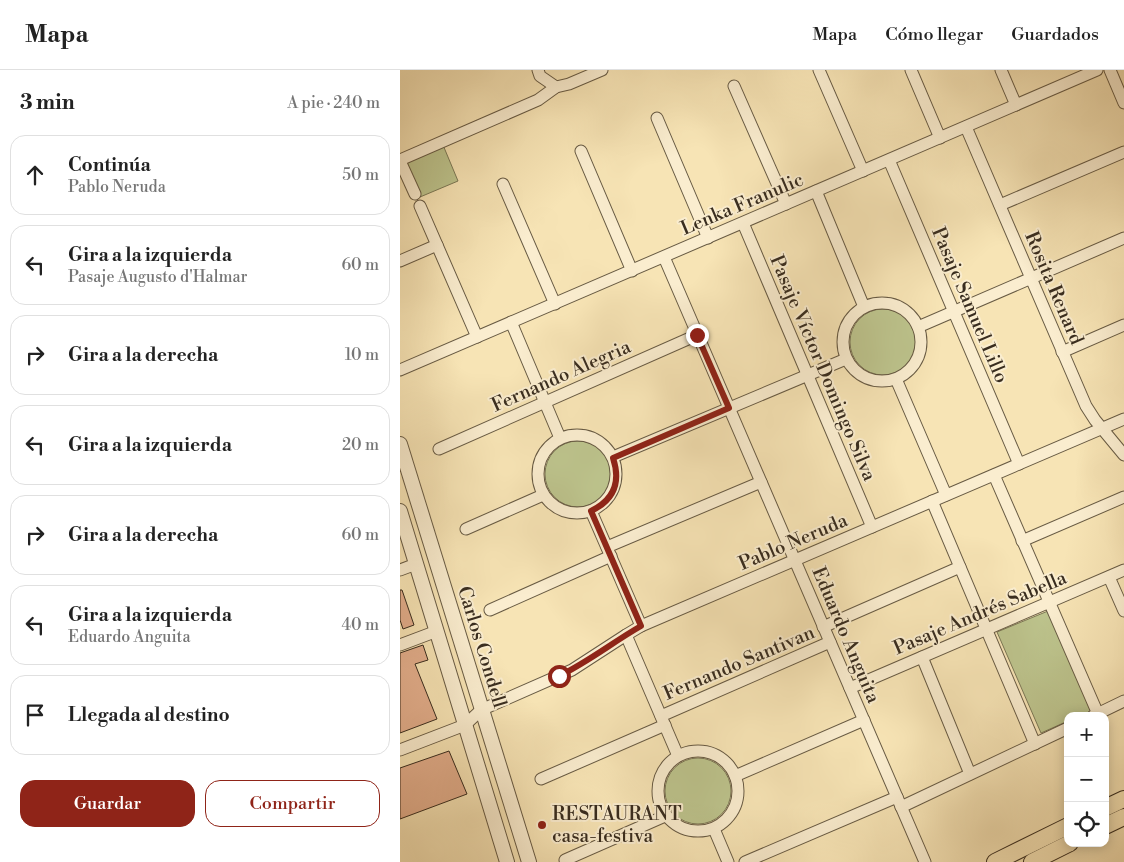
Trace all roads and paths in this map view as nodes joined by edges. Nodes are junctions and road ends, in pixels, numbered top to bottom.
1 (538, 70) edge
2 (602, 70) edge
3 (819, 70) edge
4 (911, 70) edge
5 (1001, 70) edge
6 (1095, 70) edge
7 (1110, 70) edge
8 (734, 86) dead end
9 (556, 87) junction
10 (1124, 103) edge
11 (1016, 105) junction
12 (657, 118) dead end
13 (966, 127) junction
14 (940, 138) junction
15 (580, 151) dead end
16 (1124, 152) edge
17 (400, 160) edge
18 (889, 160) junction
19 (862, 171) junction
20 (504, 184) dead end
21 (816, 191) junction
22 (415, 194) dead end
23 (786, 204) junction
24 (1000, 205) junction
25 (420, 206) dead end
26 (742, 223) junction
27 (708, 238) junction
28 (1124, 238) edge
29 (437, 245) junction
30 (664, 257) junction
31 (400, 261) edge
32 (632, 271) junction
33 (1031, 278) junction
34 (555, 304) junction
35 (864, 307) junction
36 (954, 312) junction
37 (511, 322) junction
38 (1124, 325) edge
39 (918, 327) junction
40 (697, 335) junction
41 (477, 337) junction
42 (1062, 352) junction
43 (846, 358) junction
44 (400, 370) edge
45 (807, 375) junction
46 (896, 379) junction
47 (545, 402) junction
48 (729, 408) junction
49 (1124, 419) edge
50 (1102, 428) junction
51 (560, 438) junction
52 (400, 444) edge
53 (439, 449) dead end
54 (1124, 455) edge
55 (613, 458) junction
56 (1019, 464) junction
57 (994, 475) junction
58 (761, 482) junction
59 (543, 495) junction
60 (946, 495) junction
61 (1124, 497) edge
62 (932, 501) junction
63 (400, 511) edge
64 (591, 511) junction
65 (872, 527) junction
66 (466, 529) dead end
67 (1022, 541) junction
68 (609, 552) junction
69 (795, 560) junction
70 (416, 564) junction
71 (960, 567) junction
72 (400, 570) edge
73 (1124, 570) edge
74 (1109, 577) junction
75 (1049, 602) junction
76 (490, 610) dead end
77 (1124, 611) edge
78 (641, 626) junction
79 (823, 627) junction
80 (987, 629) junction
81 (437, 631) junction
82 (626, 635) junction
83 (830, 642) junction
84 (400, 645) edge
85 (922, 657) junction
86 (850, 688) junction
87 (1124, 701) edge
88 (482, 710) junction
89 (1095, 712) edge
90 (1102, 712) edge
91 (663, 720) junction
92 (864, 720) junction
93 (465, 725) junction
94 (1064, 734) edge
95 (1035, 744) junction
96 (400, 750) edge
97 (678, 756) junction
98 (970, 774) junction
99 (735, 776) junction
100 (541, 779) dead end
101 (1124, 799) edge
102 (899, 802) junction
103 (1109, 806) edge
104 (665, 816) junction
105 (1124, 817) edge
106 (1109, 824) edge
107 (1064, 828) edge
108 (714, 829) junction
109 (1064, 846) edge
110 (565, 860) dead end
111 (508, 862) edge
112 (529, 862) edge
113 (728, 862) edge
114 (745, 862) edge
115 (925, 862) edge
116 (994, 862) edge
117 (1032, 862) edge

1 - 9 street
2 - 9 street
3 - 19 street
4 - 14 street
5 - 11 street
6 - 11 street, Lenka Franulic
7 - 10 street
8 - 23 street
9 - 17 street
11 - 13 street, Lenka Franulic
12 - 27 street
13 - 14 street, Lenka Franulic
13 - 24 street, Rosita Renard
14 - 18 street, Lenka Franulic
15 - 32 street
16 - 24 street
17 - 22 street
18 - 19 street, Lenka Franulic
18 - 36 street, Pasaje Samuel Lillo
19 - 21 street, Lenka Franulic
20 - 34 street
21 - 23 street, Lenka Franulic
21 - 35 street
23 - 26 street, Lenka Franulic
24 - 33 street, Rosita Renard
25 - 29 street
26 - 27 street, Lenka Franulic
26 - 45 street, Pasaje Víctor Domingo Silva
27 - 30 street, Lenka Franulic
28 - 33 street
29 - 31 street
29 - 41 street
30 - 32 street, Lenka Franulic
30 - 40 street, Eduardo Anguita
32 - 34 street, Lenka Franulic
33 - 36 street
33 - 42 street, Rosita Renard
34 - 37 street, Lenka Franulic
35 - 39 street
35 - 43 street
36 - 39 street
36 - 56 street, Pasaje Samuel Lillo
37 - 41 street, Lenka Franulic
37 - 47 street
38 - 42 street
39 - 46 street
40 - 47 street, Fernando Alegria
40 - 48 street, Eduardo Anguita
41 - 44 street, Lenka Franulic
42 - 50 street, Rosita Renard
43 - 45 street
43 - 46 street
45 - 48 street
45 - 65 street, Pasaje Víctor Domingo Silva
46 - 60 street
47 - 51 street
47 - 53 street, Fernando Alegria
48 - 55 street
48 - 58 street, Eduardo Anguita
49 - 50 street, Pablo Neruda
50 - 54 street, Rosita Renard
50 - 56 street, Pablo Neruda
51 - 55 street
51 - 59 street
52 - 88 street, Carlos Condell
55 - 64 street
56 - 57 street, Pablo Neruda
57 - 60 street, Pablo Neruda
57 - 67 street
58 - 68 street
58 - 69 street, Eduardo Anguita
59 - 64 street
59 - 66 street
60 - 62 street, Pablo Neruda
61 - 67 street
62 - 65 street, Pablo Neruda
62 - 71 street
63 - 70 street, Carlos Condell
64 - 68 street
65 - 69 street, Pablo Neruda
67 - 75 street
68 - 76 street
68 - 78 street
69 - 78 street, Pablo Neruda
69 - 79 street, Eduardo Anguita
70 - 72 street
70 - 81 street, Carlos Condell
71 - 79 street
71 - 80 street
73 - 74 street, Pasaje Andrés Sabella
74 - 75 street, Pasaje Andrés Sabella
74 - 77 street
75 - 80 street, Pasaje Andrés Sabella
75 - 89 street
78 - 82 street, Pablo Neruda
79 - 83 street, Eduardo Anguita
80 - 85 street, Pasaje Andrés Sabella
80 - 95 street
81 - 84 street
81 - 93 street, Carlos Condell
82 - 88 street, Pablo Neruda
82 - 91 street
83 - 86 street, Eduardo Anguita
83 - 91 street, Fernando Santivan
85 - 86 street, Pasaje Andrés Sabella
85 - 98 street
86 - 92 street, Eduardo Anguita
87 - 90 street
88 - 93 street, Pablo Neruda
88 - 112 street, Carlos Condell
91 - 97 street
91 - 100 street, Fernando Santivan
92 - 99 street
92 - 102 street, Eduardo Anguita
93 - 96 street
93 - 111 street, Carlos Condell
94 - 95 street
95 - 98 street
97 - 99 street
97 - 104 street
98 - 102 street
99 - 108 street
101 - 103 main road
102 - 114 street
102 - 115 street, Eduardo Anguita
104 - 108 street
104 - 110 street
105 - 106 main road
107 - 116 main road
108 - 113 street
109 - 117 main road

